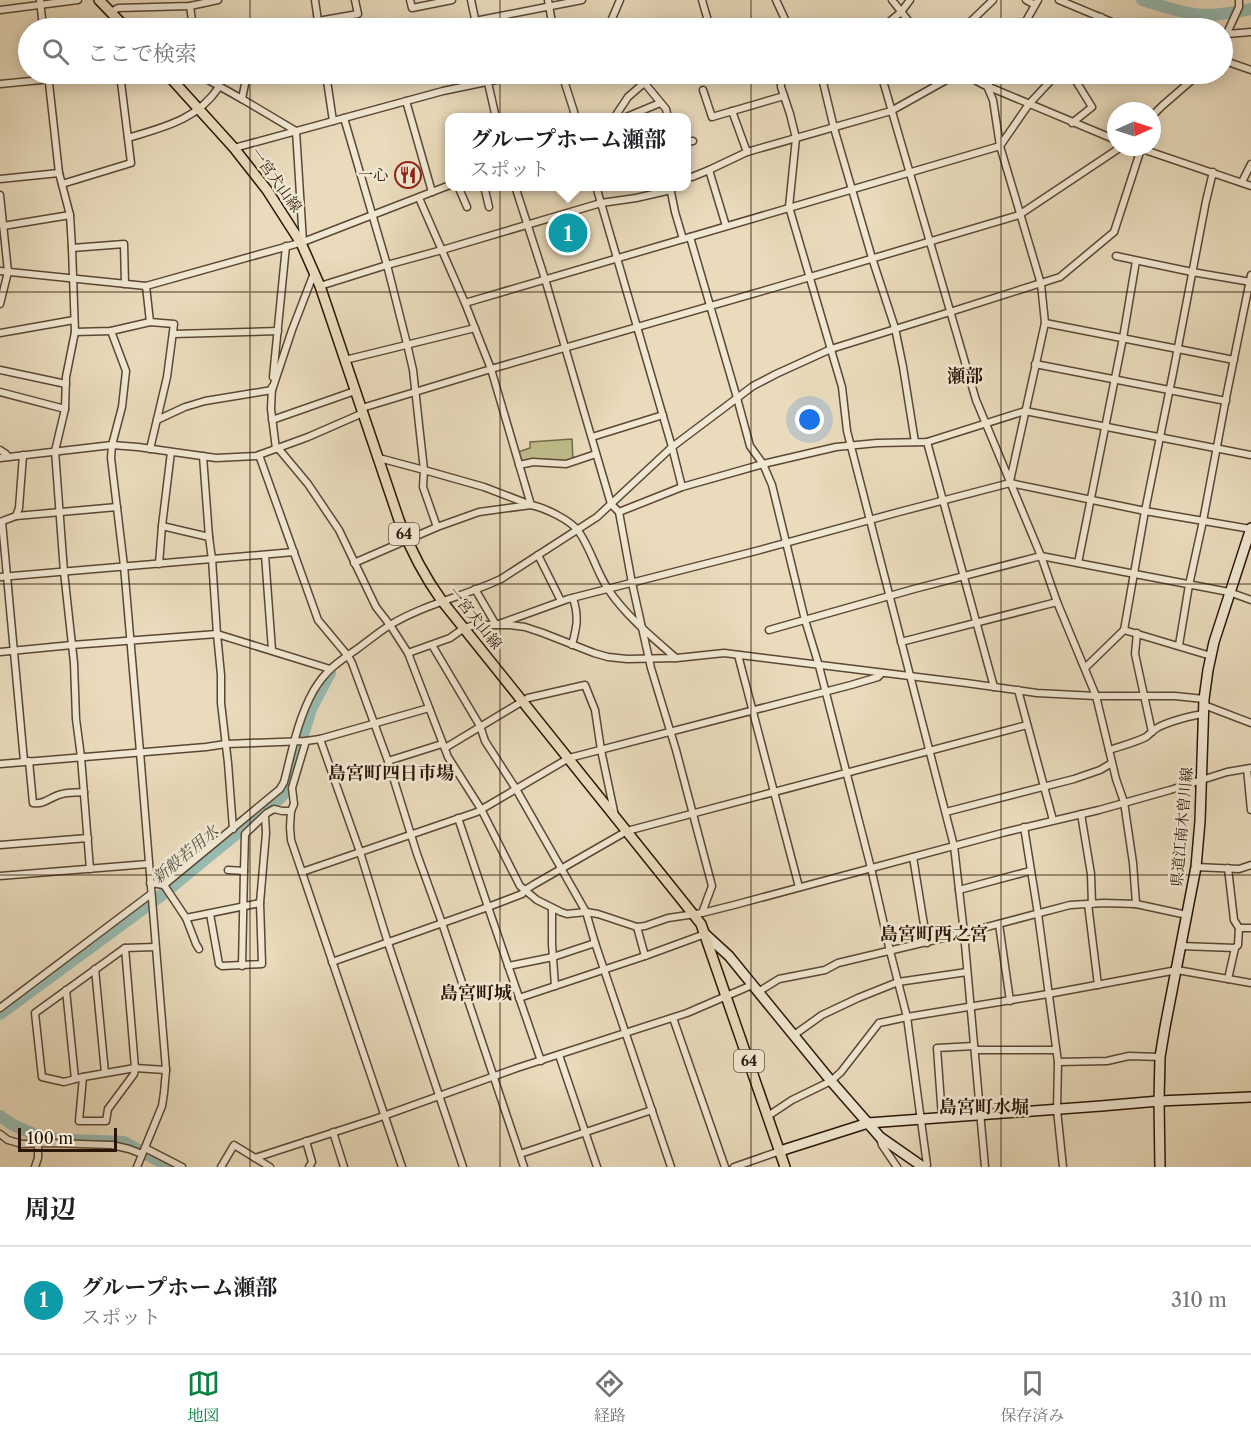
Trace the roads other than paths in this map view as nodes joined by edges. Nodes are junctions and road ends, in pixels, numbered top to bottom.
1 (78, 0) edge
2 (218, 0) edge
3 (315, 0) edge
4 (356, 0) edge
5 (410, 0) edge
6 (452, 0) edge
7 (471, 0) edge
8 (582, 0) edge
9 (620, 0) edge
10 (702, 0) edge
11 (776, 0) edge
12 (892, 0) edge
13 (910, 0) edge
14 (993, 0) edge
15 (1026, 0) edge
16 (1059, 0) edge
17 (1239, 0) edge
18 (102, 1) edge
19 (40, 2) edge
20 (206, 2) edge
21 (548, 3) edge
22 (1037, 3) edge
23 (190, 6) junction
24 (0, 10) edge
25 (111, 12) junction
26 (901, 12) junction
27 (1101, 17) edge
28 (42, 18) edge
29 (115, 18) edge
30 (192, 18) edge
31 (318, 18) edge
32 (344, 18) edge
33 (475, 18) edge
34 (499, 18) edge
35 (551, 18) edge
36 (612, 18) edge
37 (707, 18) edge
38 (784, 18) edge
39 (894, 18) edge
40 (906, 18) edge
41 (974, 18) edge
42 (1028, 18) edge
43 (1233, 20) edge
44 (1251, 32) edge
45 (1233, 34) edge
46 (1233, 64) edge
47 (1251, 70) edge
48 (18, 81) edge
49 (0, 84) edge
50 (49, 84) edge
51 (121, 84) edge
52 (176, 84) edge
53 (214, 84) edge
54 (245, 84) edge
55 (327, 84) edge
56 (463, 84) edge
57 (489, 84) edge
58 (565, 84) edge
59 (643, 84) edge
60 (645, 84) edge
61 (781, 84) edge
62 (823, 84) edge
63 (884, 84) edge
64 (939, 84) edge
65 (982, 84) edge
66 (1048, 84) edge
67 (1078, 84) edge
68 (1187, 84) edge
69 (987, 86) junction
70 (219, 87) junction
71 (703, 90) dead end
72 (784, 96) junction
73 (242, 99) junction
74 (406, 101) junction
75 (660, 103) junction
76 (1029, 104) junction
77 (1161, 107) edge
78 (200, 109) junction
79 (732, 111) junction
80 (891, 111) junction
81 (495, 113) edge
82 (575, 113) edge
83 (617, 113) edge
84 (634, 113) edge
85 (667, 113) edge
86 (344, 118) junction
87 (333, 121) junction
88 (1072, 123) junction
89 (834, 128) junction
90 (296, 131) junction
91 (1107, 137) edge
92 (128, 138) junction
93 (796, 138) junction
94 (1000, 146) junction
95 (234, 148) junction
96 (747, 153) junction
97 (1161, 155) edge
98 (1108, 156) edge
99 (1137, 156) edge
100 (1251, 164) edge
101 (709, 170) junction
102 (59, 172) junction
103 (1213, 172) junction
104 (909, 173) junction
105 (691, 177) edge
106 (0, 179) edge
107 (1242, 182) junction
108 (62, 184) junction
109 (1251, 186) edge
110 (445, 187) edge
111 (853, 189) junction
112 (460, 191) edge
113 (485, 191) edge
114 (517, 191) edge
115 (597, 191) edge
116 (660, 191) edge
117 (671, 191) edge
118 (432, 192) junction
119 (0, 195) edge
120 (419, 198) junction
121 (601, 204) junction
122 (467, 207) dead end
123 (489, 207) dead end
124 (789, 207) junction
125 (70, 215) junction
126 (1019, 215) junction
127 (372, 216) junction
128 (528, 225) junction
129 (2, 226) edge
130 (726, 226) junction
131 (687, 238) junction
132 (930, 241) junction
133 (302, 243) junction
134 (286, 246) junction
135 (72, 248) junction
136 (442, 250) junction
137 (1116, 256) dead end
138 (617, 258) junction
139 (872, 258) junction
140 (1136, 261) junction
141 (387, 265) junction
142 (0, 271) edge
143 (8, 272) junction
144 (1192, 272) junction
145 (314, 273) junction
146 (809, 277) junction
147 (73, 279) junction
148 (545, 279) junction
149 (1251, 280) edge
150 (125, 284) junction
151 (1041, 284) junction
152 (146, 286) junction
153 (320, 286) junction
154 (465, 303) junction
155 (0, 304) edge
156 (711, 305) junction
157 (950, 312) junction
158 (74, 320) junction
159 (150, 322) junction
160 (1045, 323) junction
161 (637, 327) junction
162 (475, 328) junction
163 (894, 328) junction
164 (111, 331) junction
165 (278, 331) junction
166 (75, 332) junction
167 (0, 333) edge
168 (173, 334) junction
169 (1123, 338) junction
170 (407, 344) junction
171 (564, 348) junction
172 (831, 349) junction
173 (1178, 349) junction
174 (345, 360) junction
175 (1234, 360) junction
176 (1035, 363) junction
177 (491, 369) junction
178 (0, 370) edge
179 (1115, 379) junction
180 (66, 384) junction
181 (272, 390) junction
182 (1170, 390) junction
183 (355, 391) junction
184 (0, 392) edge
185 (415, 392) junction
186 (737, 398) junction
187 (1226, 401) junction
188 (65, 409) junction
189 (362, 411) junction
190 (1025, 411) junction
191 (663, 415) junction
192 (157, 420) junction
193 (272, 420) junction
194 (986, 423) junction
195 (1105, 427) junction
196 (592, 437) junction
197 (1160, 438) junction
198 (915, 442) junction
199 (927, 442) junction
200 (112, 445) junction
201 (850, 445) junction
202 (672, 447) junction
203 (1217, 448) junction
204 (150, 449) junction
205 (277, 449) junction
206 (0, 450) edge
207 (55, 451) junction
208 (171, 452) junction
209 (596, 454) junction
210 (23, 455) junction
211 (260, 455) junction
212 (1251, 455) edge
213 (203, 456) junction
214 (8, 457) junction
215 (0, 458) edge
216 (379, 458) junction
217 (763, 464) junction
218 (519, 465) junction
219 (424, 470) junction
220 (1010, 483) junction
221 (682, 487) junction
222 (1091, 499) junction
223 (942, 500) junction
224 (611, 504) junction
225 (531, 505) junction
226 (117, 507) junction
227 (1145, 511) junction
228 (619, 512) junction
229 (60, 513) junction
230 (16, 516) junction
231 (870, 520) junction
232 (1203, 521) junction
233 (1, 522) edge
234 (162, 526) junction
235 (437, 526) junction
236 (1251, 529) edge
237 (578, 530) junction
238 (208, 537) junction
239 (407, 540) junction
240 (785, 543) junction
241 (294, 552) junction
242 (265, 555) junction
243 (538, 555) junction
244 (1041, 556) junction
245 (212, 559) junction
246 (354, 563) junction
247 (1078, 563) junction
248 (159, 564) junction
249 (124, 566) junction
250 (64, 572) junction
251 (1134, 575) junction
252 (8, 576) junction
253 (963, 576) junction
254 (0, 577) edge
255 (632, 583) junction
256 (1189, 585) junction
257 (476, 589) junction
258 (608, 589) junction
259 (1229, 592) junction
260 (890, 596) junction
261 (573, 598) junction
262 (1251, 600) edge
263 (442, 601) junction
264 (561, 602) junction
265 (1057, 602) junction
266 (805, 620) junction
267 (976, 622) junction
268 (390, 625) junction
269 (496, 625) junction
270 (464, 628) junction
271 (642, 628) junction
272 (769, 630) dead end
273 (1124, 630) junction
274 (1137, 633) junction
275 (217, 634) junction
276 (130, 641) junction
277 (901, 642) junction
278 (72, 645) junction
279 (432, 645) junction
280 (572, 645) junction
281 (1179, 645) junction
282 (272, 650) junction
283 (14, 651) junction
284 (0, 652) edge
285 (408, 653) junction
286 (738, 655) junction
287 (348, 656) junction
288 (1211, 656) junction
289 (677, 658) junction
290 (650, 660) junction
291 (819, 666) junction
292 (1085, 668) junction
293 (330, 669) junction
294 (882, 673) junction
295 (910, 677) junction
296 (994, 687) junction
297 (1018, 690) junction
298 (826, 692) junction
299 (1143, 695) junction
300 (1096, 696) junction
301 (523, 701) junction
302 (1204, 706) junction
303 (429, 708) junction
304 (752, 711) junction
305 (374, 723) junction
306 (1251, 723) edge
307 (1027, 725) junction
308 (480, 726) junction
309 (670, 732) junction
310 (1152, 732) junction
311 (320, 739) junction
312 (295, 741) junction
313 (305, 741) junction
314 (226, 744) junction
315 (444, 746) junction
316 (602, 750) junction
317 (1109, 750) junction
318 (930, 751) junction
319 (140, 752) junction
320 (81, 756) junction
321 (569, 758) junction
322 (26, 761) junction
323 (388, 761) junction
324 (1112, 763) junction
325 (0, 764) edge
326 (1249, 768) edge
327 (847, 773) junction
328 (1202, 779) junction
329 (1044, 786) junction
330 (516, 789) junction
331 (84, 792) junction
332 (774, 792) junction
333 (1124, 802) junction
334 (481, 809) junction
335 (1251, 810) edge
336 (291, 812) junction
337 (946, 812) junction
338 (693, 814) junction
339 (1081, 814) junction
340 (265, 816) junction
341 (616, 816) junction
342 (458, 818) junction
343 (1053, 820) junction
344 (1024, 827) junction
345 (233, 829) junction
346 (627, 831) junction
347 (410, 835) junction
348 (88, 838) junction
349 (0, 845) edge
350 (954, 846) junction
351 (360, 852) junction
352 (914, 857) junction
353 (148, 864) junction
354 (1251, 865) edge
355 (1196, 867) junction
356 (562, 868) junction
357 (872, 868) junction
358 (1228, 868) junction
359 (90, 869) junction
360 (228, 870) dead end
361 (244, 871) junction
362 (1030, 871) junction
363 (302, 872) junction
364 (0, 876) edge
365 (150, 883) junction
366 (164, 885) junction
367 (799, 887) junction
368 (525, 890) junction
369 (959, 890) junction
370 (151, 899) junction
371 (260, 903) junction
372 (1090, 904) junction
373 (1136, 904) junction
374 (243, 907) junction
375 (488, 907) junction
376 (552, 908) junction
377 (586, 912) junction
378 (698, 913) junction
379 (210, 914) junction
380 (1038, 914) junction
381 (1187, 915) junction
382 (186, 918) junction
383 (442, 923) junction
384 (999, 924) junction
385 (637, 927) junction
386 (1239, 928) junction
387 (1251, 928) edge
388 (964, 933) junction
389 (705, 934) junction
390 (388, 943) junction
391 (927, 943) junction
392 (595, 944) junction
393 (1181, 946) junction
394 (155, 947) junction
395 (125, 948) junction
396 (1235, 948) junction
397 (199, 949) dead end
398 (890, 951) junction
399 (645, 956) junction
400 (553, 957) junction
401 (332, 962) junction
402 (242, 966) junction
403 (508, 966) junction
404 (95, 969) junction
405 (604, 970) junction
406 (1177, 970) junction
407 (967, 972) junction
408 (1228, 979) junction
409 (898, 982) junction
410 (1251, 982) edge
411 (1098, 985) junction
412 (555, 986) junction
413 (755, 988) junction
414 (66, 990) junction
415 (1048, 994) junction
416 (726, 996) junction
417 (519, 998) junction
418 (1010, 1001) junction
419 (971, 1007) junction
420 (0, 1008) edge
421 (907, 1017) junction
422 (673, 1018) junction
423 (626, 1034) junction
424 (794, 1035) junction
425 (974, 1048) junction
426 (1055, 1050) junction
427 (560, 1055) junction
428 (1160, 1057) junction
429 (541, 1061) junction
430 (1058, 1062) junction
431 (135, 1068) junction
432 (166, 1070) junction
433 (105, 1073) junction
434 (83, 1077) junction
435 (494, 1077) junction
436 (75, 1079) junction
437 (831, 1081) junction
438 (439, 1096) junction
439 (1251, 1097) edge
440 (1159, 1101) junction
441 (651, 1110) junction
442 (1057, 1110) junction
443 (384, 1115) junction
444 (980, 1115) junction
445 (768, 1116) junction
446 (942, 1117) junction
447 (921, 1119) junction
448 (868, 1123) junction
449 (333, 1132) junction
450 (585, 1133) junction
451 (0, 1134) edge
452 (880, 1137) junction
453 (306, 1141) junction
454 (38, 1143) junction
455 (143, 1151) junction
456 (780, 1151) junction
457 (520, 1154) junction
458 (255, 1158) junction
459 (264, 1166) edge
460 (35, 1167) edge
461 (137, 1167) edge
462 (182, 1167) edge
463 (220, 1167) edge
464 (309, 1167) edge
465 (344, 1167) edge
466 (402, 1167) edge
467 (463, 1167) edge
468 (524, 1167) edge
469 (597, 1167) edge
470 (671, 1167) edge
471 (725, 1167) edge
472 (735, 1167) edge
473 (785, 1167) edge
474 (897, 1167) edge
475 (924, 1167) edge
476 (985, 1167) edge
477 (1063, 1167) edge
478 (1160, 1167) edge

1 - 19 street
2 - 20 street
3 - 31 street
4 - 32 street
5 - 6 street
7 - 33 street
8 - 21 street
9 - 36 street
10 - 37 street
11 - 38 street
12 - 26 street
13 - 26 street
14 - 41 street
15 - 22 street
16 - 27 street
17 - 43 street
18 - 25 main road
19 - 24 street
19 - 28 street
20 - 23 street
21 - 34 street
21 - 35 street
22 - 42 street
23 - 25 street
23 - 30 street
25 - 29 main road
26 - 39 street
26 - 40 street
44 - 45 street
46 - 47 street
48 - 49 street
50 - 102 street
51 - 92 street
52 - 78 main road, 一宮犬山線 / 64
53 - 70 street
54 - 73 street
55 - 87 street
56 - 74 street
57 - 81 street
58 - 82 street
59 - 83 street
60 - 75 street
61 - 72 street
62 - 89 street
63 - 80 street
64 - 80 street
65 - 69 street
66 - 76 street
67 - 88 street
68 - 77 street
69 - 76 street
69 - 94 street
70 - 73 street
70 - 78 street
71 - 79 street
72 - 79 street
72 - 93 street
73 - 90 street
74 - 86 street
74 - 118 street
75 - 84 street
75 - 85 street
76 - 88 street
76 - 94 street
78 - 92 street
78 - 95 main road, 一宮犬山線 / 64
79 - 96 street
80 - 89 street
80 - 104 street
86 - 87 street
86 - 127 street
87 - 90 street
88 - 91 street
89 - 93 street
89 - 111 street
90 - 95 street
90 - 133 street
92 - 108 street
93 - 96 street
93 - 124 street
94 - 104 street
94 - 126 street
95 - 133 main road, 一宮犬山線 / 64
96 - 101 street
97 - 103 street
98 - 126 street
99 - 151 street
100 - 107 street
101 - 105 street
101 - 130 street
102 - 106 street
102 - 108 street
103 - 107 street
103 - 144 street
104 - 111 street
104 - 132 street
107 - 109 street
108 - 125 street
110 - 118 street
111 - 124 street
111 - 139 street
112 - 122 street
113 - 123 street
114 - 128 street
115 - 121 street
116 - 121 street
117 - 131 street
118 - 120 street
119 - 129 street
120 - 127 street
120 - 136 street
121 - 128 street
121 - 138 street
124 - 130 street
124 - 146 street
125 - 129 street
125 - 135 street
126 - 132 street
126 - 151 street
127 - 133 street
127 - 141 street
128 - 136 street
128 - 148 street
129 - 143 street
130 - 131 street
131 - 138 street
131 - 156 street
132 - 139 street
132 - 157 street
133 - 134 street
133 - 145 main road, 一宮犬山線 / 64
134 - 152 street
134 - 165 street
135 - 147 street
135 - 150 street
136 - 141 street
136 - 154 street
137 - 140 street
138 - 148 street
138 - 161 street
139 - 146 street
139 - 163 street
140 - 144 street
140 - 169 street
141 - 153 street
141 - 170 street
142 - 143 street
143 - 147 street
143 - 155 street
144 - 149 street
144 - 173 street
145 - 153 main road, 一宮犬山線 / 64
145 - 181 street
146 - 156 street
146 - 172 street
147 - 150 street
147 - 158 street
148 - 154 street
148 - 171 street
149 - 175 street
150 - 152 street
151 - 157 street
151 - 160 street
152 - 159 street
153 - 174 main road, 一宮犬山線 / 64
154 - 162 street
156 - 161 street
156 - 186 street
157 - 163 street
157 - 194 street
158 - 166 street
158 - 167 street
159 - 164 street
159 - 168 street
160 - 169 street
160 - 176 street
161 - 171 street
161 - 191 street
162 - 170 street
162 - 177 street
163 - 172 street
163 - 198 street
164 - 166 street
164 - 200 street
165 - 168 street
165 - 181 street
166 - 180 street
168 - 192 street
169 - 173 street
169 - 179 street
170 - 174 street
170 - 185 street
171 - 177 street
171 - 196 street
172 - 186 street
172 - 201 street
173 - 175 street
173 - 182 street
174 - 183 main road, 一宮犬山線 / 64
175 - 187 street
176 - 179 street
176 - 190 street
177 - 185 street
177 - 218 street
178 - 180 street
179 - 182 street
179 - 195 street
180 - 188 street
181 - 192 street
181 - 193 street
182 - 187 street
182 - 197 street
183 - 189 main road, 一宮犬山線 / 64
183 - 193 street
184 - 188 street
185 - 189 street
185 - 219 street
186 - 202 street
186 - 217 street
187 - 203 street
188 - 207 street
189 - 205 street
189 - 216 main road, 一宮犬山線 / 64
190 - 194 street
190 - 195 street
190 - 220 street
191 - 196 street
191 - 202 street
192 - 204 street
193 - 205 street
194 - 199 street
194 - 220 street
195 - 197 street
195 - 222 street
196 - 209 street
197 - 203 street
197 - 227 street
198 - 199 street
198 - 201 street
199 - 223 street
200 - 204 street
200 - 207 street
200 - 226 street
201 - 217 street
201 - 231 street
202 - 221 street
202 - 224 street
203 - 212 street
203 - 232 street
204 - 208 street
205 - 211 street
205 - 246 street
206 - 214 street
207 - 210 street
207 - 229 street
208 - 213 street
208 - 234 street
209 - 218 street
209 - 224 street
210 - 214 street
210 - 230 street
211 - 213 street
211 - 241 street
213 - 238 street
214 - 215 street
216 - 219 street
216 - 239 main road, 一宮犬山線 / 64
217 - 221 street
217 - 240 street
218 - 225 street
219 - 225 street
219 - 235 street
220 - 222 street
220 - 223 street
220 - 244 street
221 - 228 street
222 - 227 street
222 - 247 street
223 - 231 street
223 - 253 street
224 - 228 street
224 - 237 street
225 - 235 street
225 - 237 street
226 - 229 street
226 - 249 street
227 - 232 street
227 - 251 street
228 - 255 street
229 - 230 street
229 - 250 street
230 - 233 street
231 - 240 street
231 - 260 street
232 - 236 street
232 - 256 street
233 - 252 street
234 - 238 street
234 - 248 street
235 - 239 street
236 - 259 street, 県道江南木曽川線
237 - 243 street
237 - 258 street
238 - 245 street
239 - 246 street
239 - 263 main road, 一宮犬山線 / 64
240 - 255 street
240 - 266 street
241 - 242 street
241 - 287 street
242 - 245 street
242 - 282 street
243 - 257 street
243 - 264 street
244 - 247 street
244 - 253 street
244 - 265 street
245 - 248 street
245 - 275 street
246 - 268 street
247 - 251 street
248 - 249 street
249 - 250 street
249 - 276 street
250 - 252 street
250 - 278 street
251 - 256 street
251 - 273 street
252 - 254 street
252 - 283 street
253 - 260 street
253 - 267 street
255 - 258 street
255 - 271 street
256 - 259 street
256 - 281 street
257 - 263 street
257 - 269 street
258 - 261 street
258 - 271 street
259 - 262 street
259 - 288 street, 県道江南木曽川線
260 - 266 street
260 - 277 street
261 - 264 street
261 - 280 street
263 - 268 street
263 - 270 main road, 一宮犬山線 / 64
264 - 269 street
265 - 267 street
265 - 292 street
266 - 272 street
266 - 291 street
267 - 277 street
267 - 296 street
268 - 285 street
268 - 287 street
269 - 270 street
269 - 280 street
270 - 279 street
270 - 301 main road, 一宮犬山線 / 64
271 - 289 street
271 - 290 street
273 - 274 street
273 - 292 street
274 - 281 street
274 - 299 street
275 - 276 street
275 - 282 street
275 - 314 street
276 - 278 street
276 - 319 street
277 - 295 street
278 - 283 street
278 - 320 street
279 - 285 street
279 - 308 street
280 - 290 street
281 - 288 street
282 - 293 street
283 - 284 street
283 - 322 street
285 - 303 street
286 - 289 street
286 - 291 street
286 - 304 street
287 - 293 street
287 - 305 street
288 - 302 street, 県道江南木曽川線
289 - 290 street
290 - 309 street
291 - 294 street
291 - 298 street
292 - 300 street
293 - 312 street
294 - 295 street
294 - 298 street
295 - 296 street
295 - 318 street
296 - 297 street
297 - 300 street
297 - 307 street
298 - 304 street
298 - 327 street
299 - 300 street
299 - 302 street
299 - 310 street
300 - 317 street
301 - 308 street
301 - 316 street
301 - 321 main road, 一宮犬山線 / 64
302 - 306 street
302 - 310 street
302 - 328 street, 県道江南木曽川線
303 - 305 street
303 - 315 street
304 - 309 street
304 - 332 street
305 - 311 street
305 - 323 street
307 - 318 street
307 - 329 street
308 - 315 street
308 - 330 street
309 - 316 street
309 - 338 street
310 - 317 street
311 - 313 street
311 - 351 street
312 - 313 street
312 - 314 street
312 - 345 street
313 - 336 street
314 - 319 street
314 - 345 street
315 - 323 street
315 - 334 street
316 - 321 street
316 - 341 street
317 - 324 street
318 - 327 street
318 - 337 street
319 - 320 street
319 - 353 street
320 - 322 street
320 - 331 street
321 - 330 street
321 - 341 main road, 一宮犬山線 / 64
322 - 325 street
322 - 331 street
323 - 347 street
324 - 329 street
324 - 333 street
326 - 328 street
326 - 335 street
327 - 332 street
327 - 357 street
328 - 333 street
328 - 355 street, 県道江南木曽川線
329 - 337 street
329 - 343 street
330 - 334 street
330 - 356 street
331 - 348 street
332 - 338 street
332 - 367 street
333 - 339 street
333 - 373 street
334 - 342 street
334 - 368 street
336 - 340 street
336 - 363 street
337 - 350 street
338 - 346 street
338 - 378 street
339 - 343 street
339 - 372 street
340 - 361 street
340 - 371 street
341 - 346 main road, 一宮犬山線 / 64
342 - 347 street
342 - 375 street
343 - 344 street
344 - 350 street
344 - 362 street
345 - 366 street
346 - 356 street
346 - 378 main road, 一宮犬山線 / 64
347 - 351 street
347 - 383 street
348 - 349 street
348 - 359 street
350 - 352 street
350 - 369 street
351 - 363 street
351 - 390 street
352 - 357 street
352 - 391 street
353 - 359 street
353 - 365 street
354 - 358 street
355 - 358 street
355 - 381 street, 県道江南木曽川線
356 - 368 street
356 - 377 street
357 - 367 street
357 - 398 street
358 - 386 street
359 - 364 street
360 - 361 street
361 - 374 street
362 - 369 street
362 - 380 street
363 - 401 street
365 - 366 street
365 - 370 street
366 - 382 street
367 - 378 street
368 - 375 street
368 - 376 street
369 - 388 street
370 - 394 street
370 - 420 street
371 - 374 street
371 - 402 street
372 - 373 street
372 - 380 street
372 - 411 street
373 - 381 street
374 - 379 street
374 - 402 street
375 - 383 street
375 - 403 street
376 - 377 street
376 - 400 street
377 - 385 street
377 - 392 street
378 - 385 street
378 - 389 main road, 一宮犬山線 / 64
379 - 382 street
379 - 402 street
380 - 384 street
380 - 415 street
381 - 393 street, 県道江南木曽川線
382 - 397 street
383 - 390 street
383 - 435 street
384 - 388 street
384 - 418 street
385 - 399 street
386 - 387 street
386 - 396 street
388 - 391 street
388 - 407 street
389 - 399 street
389 - 413 street
389 - 416 main road, 一宮犬山線 / 64
390 - 401 street
390 - 438 street
391 - 398 street
392 - 400 street
392 - 405 street
393 - 396 street
393 - 406 street, 県道江南木曽川線
394 - 395 street
394 - 432 street
395 - 404 street
395 - 431 street
396 - 408 street
398 - 409 street
398 - 413 street
399 - 405 street
400 - 403 street
400 - 412 street
401 - 443 street
403 - 417 street
404 - 414 street
404 - 433 street
405 - 412 street
405 - 423 street
406 - 408 street
406 - 411 street
406 - 428 street, 県道江南木曽川線
407 - 409 street
407 - 419 street
408 - 410 street
409 - 421 street
409 - 424 street
411 - 415 street
412 - 417 street
413 - 416 street
413 - 424 street
414 - 436 street
414 - 436 street
415 - 418 street
415 - 426 street
416 - 422 street
416 - 445 main road, 一宮犬山線 / 64
417 - 429 street
418 - 419 street
419 - 421 street
419 - 425 street
421 - 437 street
421 - 447 street
422 - 423 street
422 - 471 street
423 - 427 street
423 - 441 street
424 - 437 street
425 - 426 street
425 - 444 street
425 - 446 street
426 - 430 street
427 - 429 street
427 - 450 street
428 - 430 street
428 - 440 street, 県道江南木曽川線
429 - 435 street
430 - 442 street
431 - 432 street
431 - 433 street
431 - 434 street
432 - 455 street
433 - 434 street
434 - 436 street
435 - 438 street
435 - 457 street
437 - 445 street
437 - 448 street
438 - 443 street
438 - 467 street
439 - 440 street
440 - 442 street
440 - 478 street, 県道江南木曽川線
441 - 450 street
441 - 470 street
442 - 444 street
442 - 477 street
443 - 449 street
443 - 466 street
444 - 446 street
444 - 476 street
445 - 456 main road, 一宮犬山線 / 64
446 - 447 street
447 - 448 street
447 - 475 street
448 - 452 street
448 - 456 street
449 - 453 street
449 - 465 street
450 - 457 street
450 - 469 street
451 - 454 street
452 - 474 street
452 - 475 street
453 - 458 street
453 - 464 street
454 - 455 street
454 - 460 street
455 - 461 street
455 - 462 street
456 - 472 street
456 - 473 main road, 一宮犬山線 / 64
457 - 468 street
458 - 459 street
458 - 463 street

